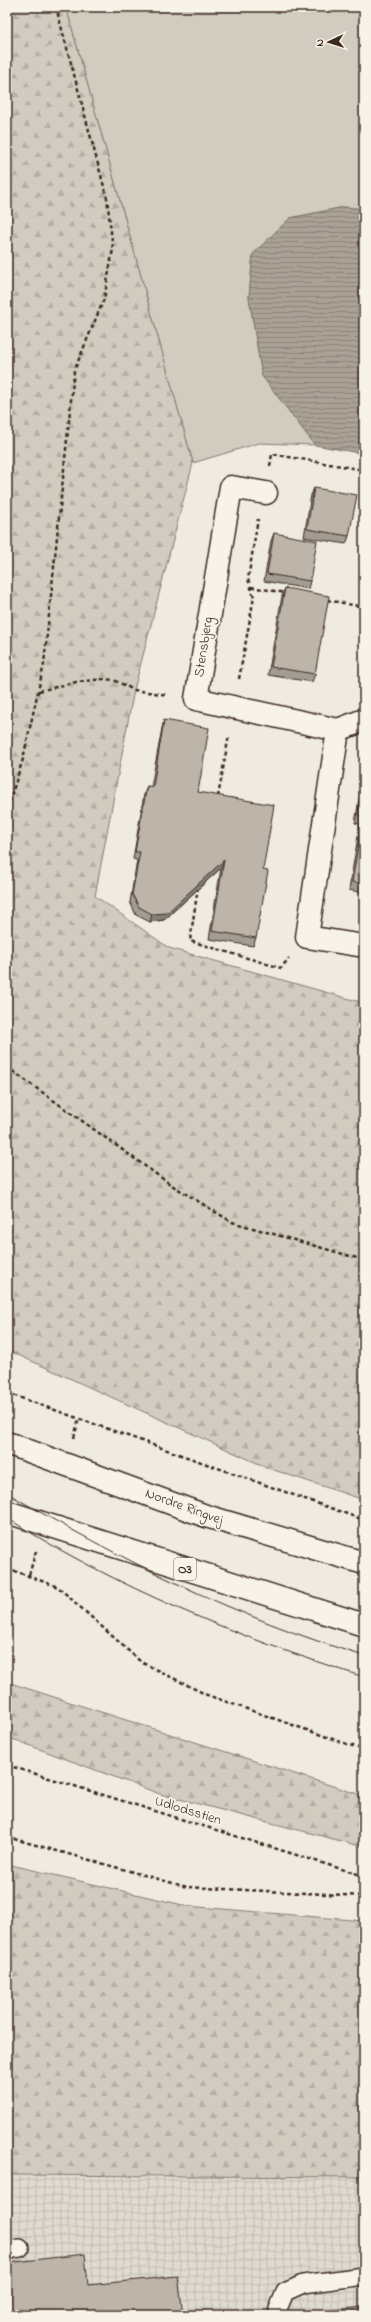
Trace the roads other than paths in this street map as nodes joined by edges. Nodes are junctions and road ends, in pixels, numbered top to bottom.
1 (266, 493) road end
2 (364, 720) edge
3 (338, 730) junction
4 (364, 946) edge
5 (7, 1442) edge
6 (7, 1512) edge
7 (364, 1563) edge
8 (364, 1625) edge
9 (364, 2276) edge
10 (278, 2315) edge

1 - 3 main road, Stensbjerg
2 - 3 main road
3 - 4 main road
5 - 7 main road, Nordre Ringvej
6 - 8 main road, O3
9 - 10 lane

